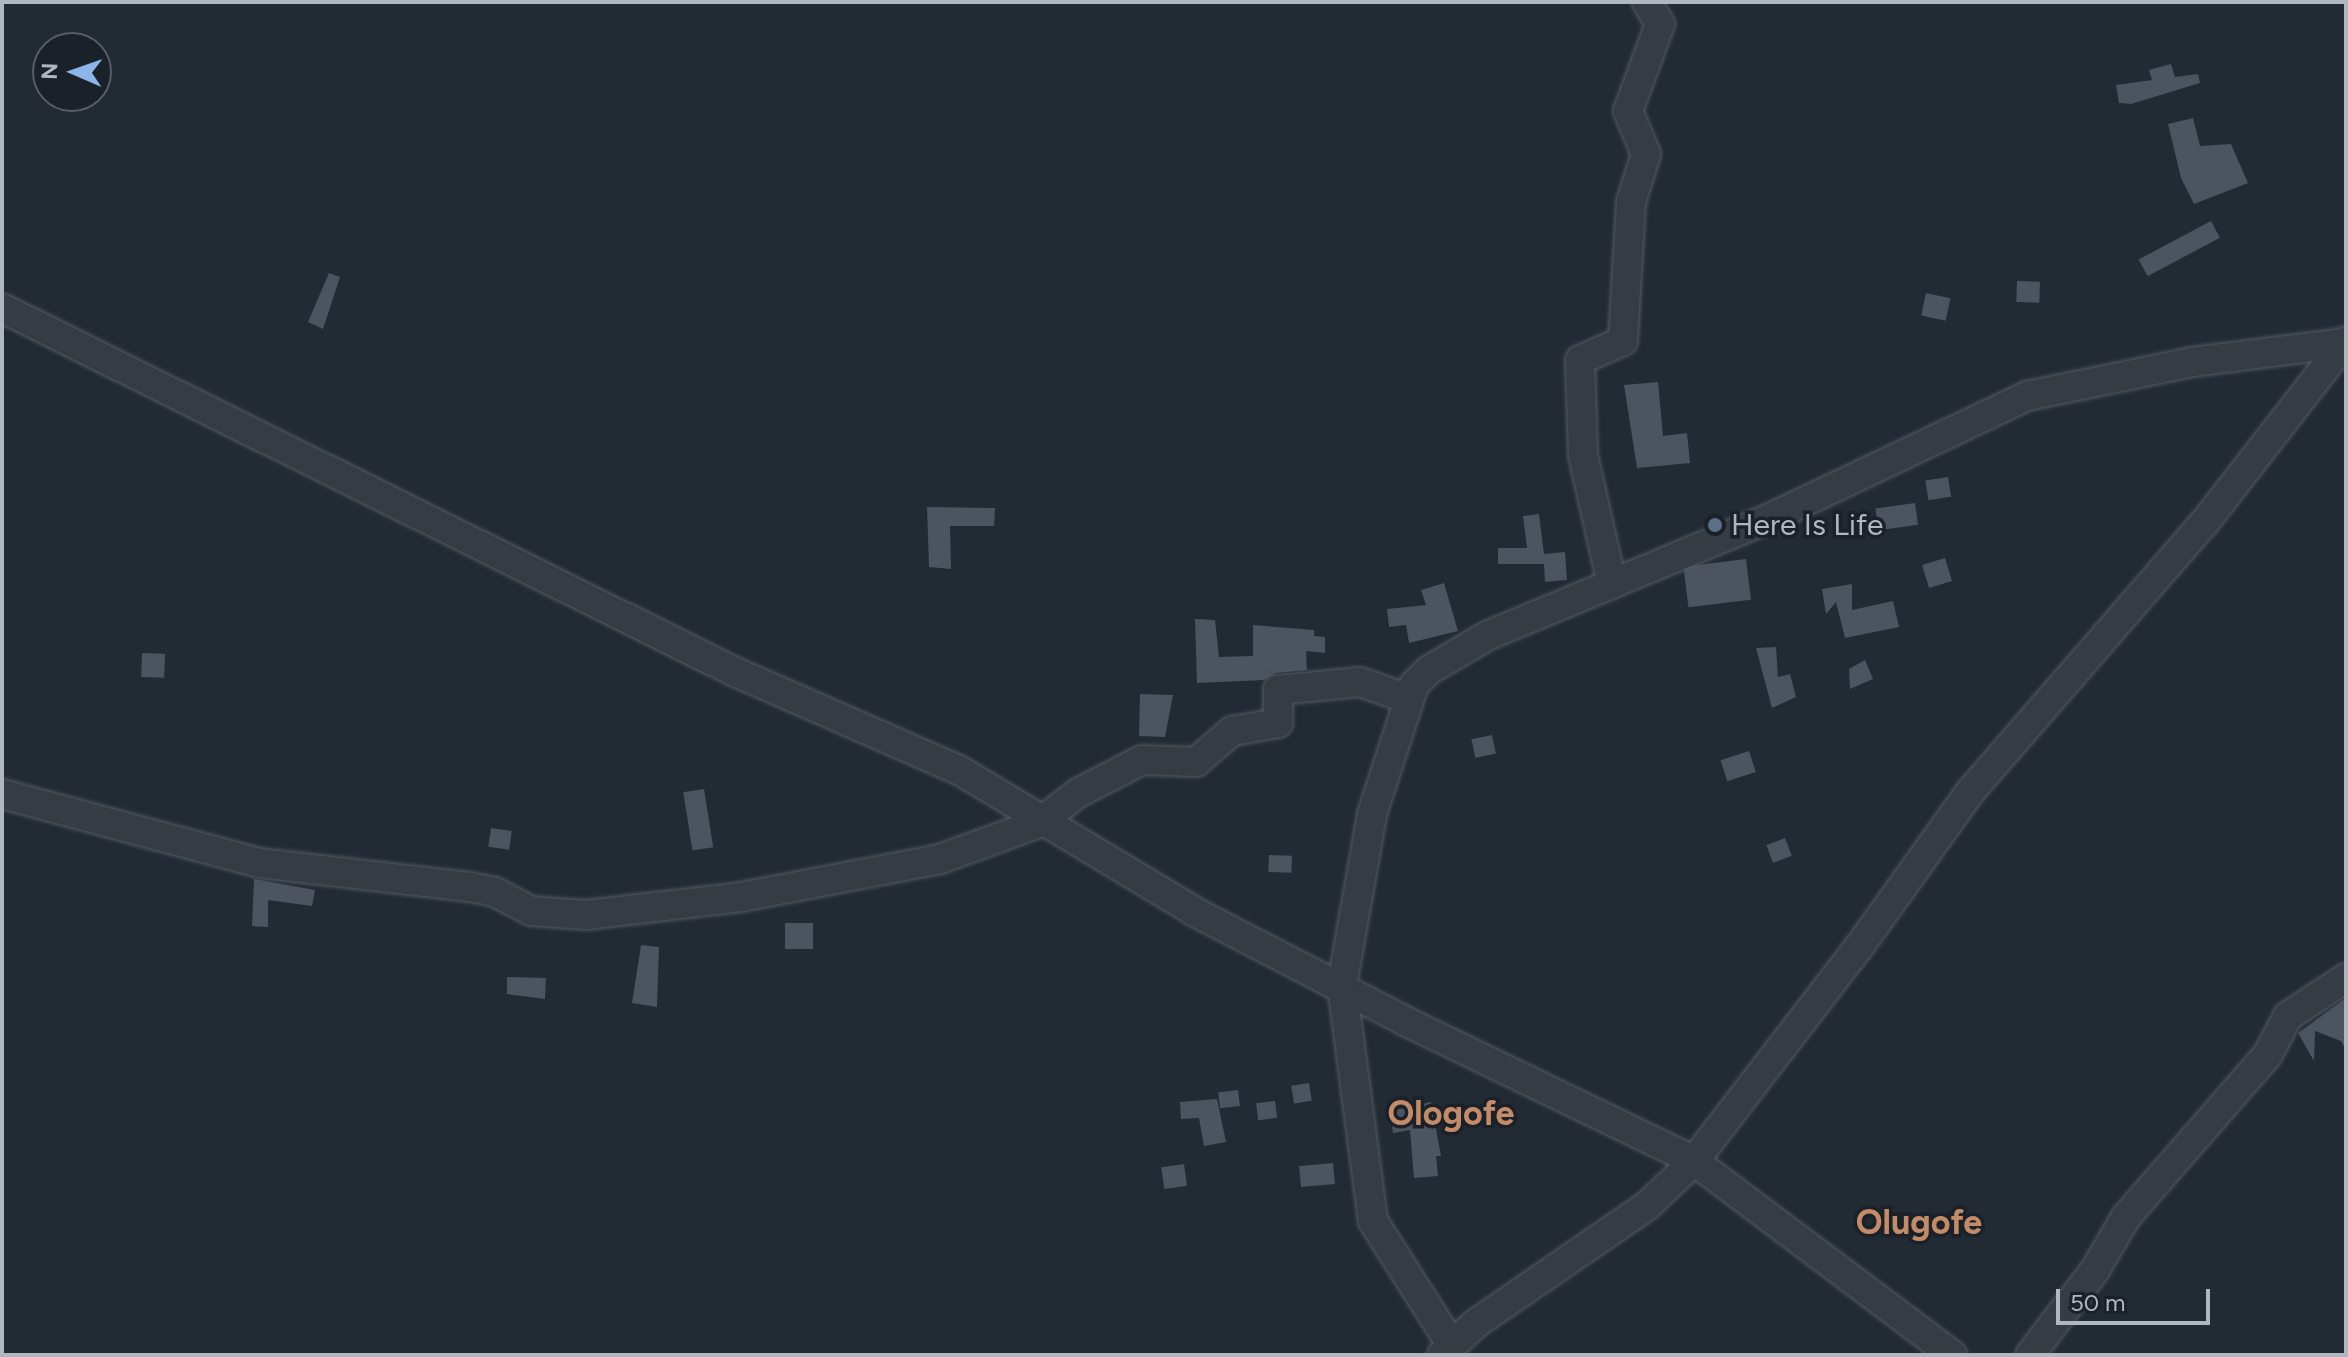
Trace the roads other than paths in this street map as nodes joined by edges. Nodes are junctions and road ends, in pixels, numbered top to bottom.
1 (1647, 2) edge
2 (2, 308) edge
3 (2345, 342) edge
4 (1612, 584) junction
5 (1406, 698) junction
6 (2, 794) edge
7 (1039, 823) junction
8 (2346, 978) edge
9 (1342, 985) junction
10 (1694, 1161) junction
11 (1446, 1349) edge
12 (1952, 1355) edge
13 (2030, 1355) edge

1 - 4 street
2 - 7 street
3 - 4 street
3 - 10 street
4 - 5 street
5 - 7 street
5 - 9 street
6 - 7 street
7 - 9 street
8 - 13 street
9 - 10 street
9 - 11 street
10 - 11 street
10 - 12 street

